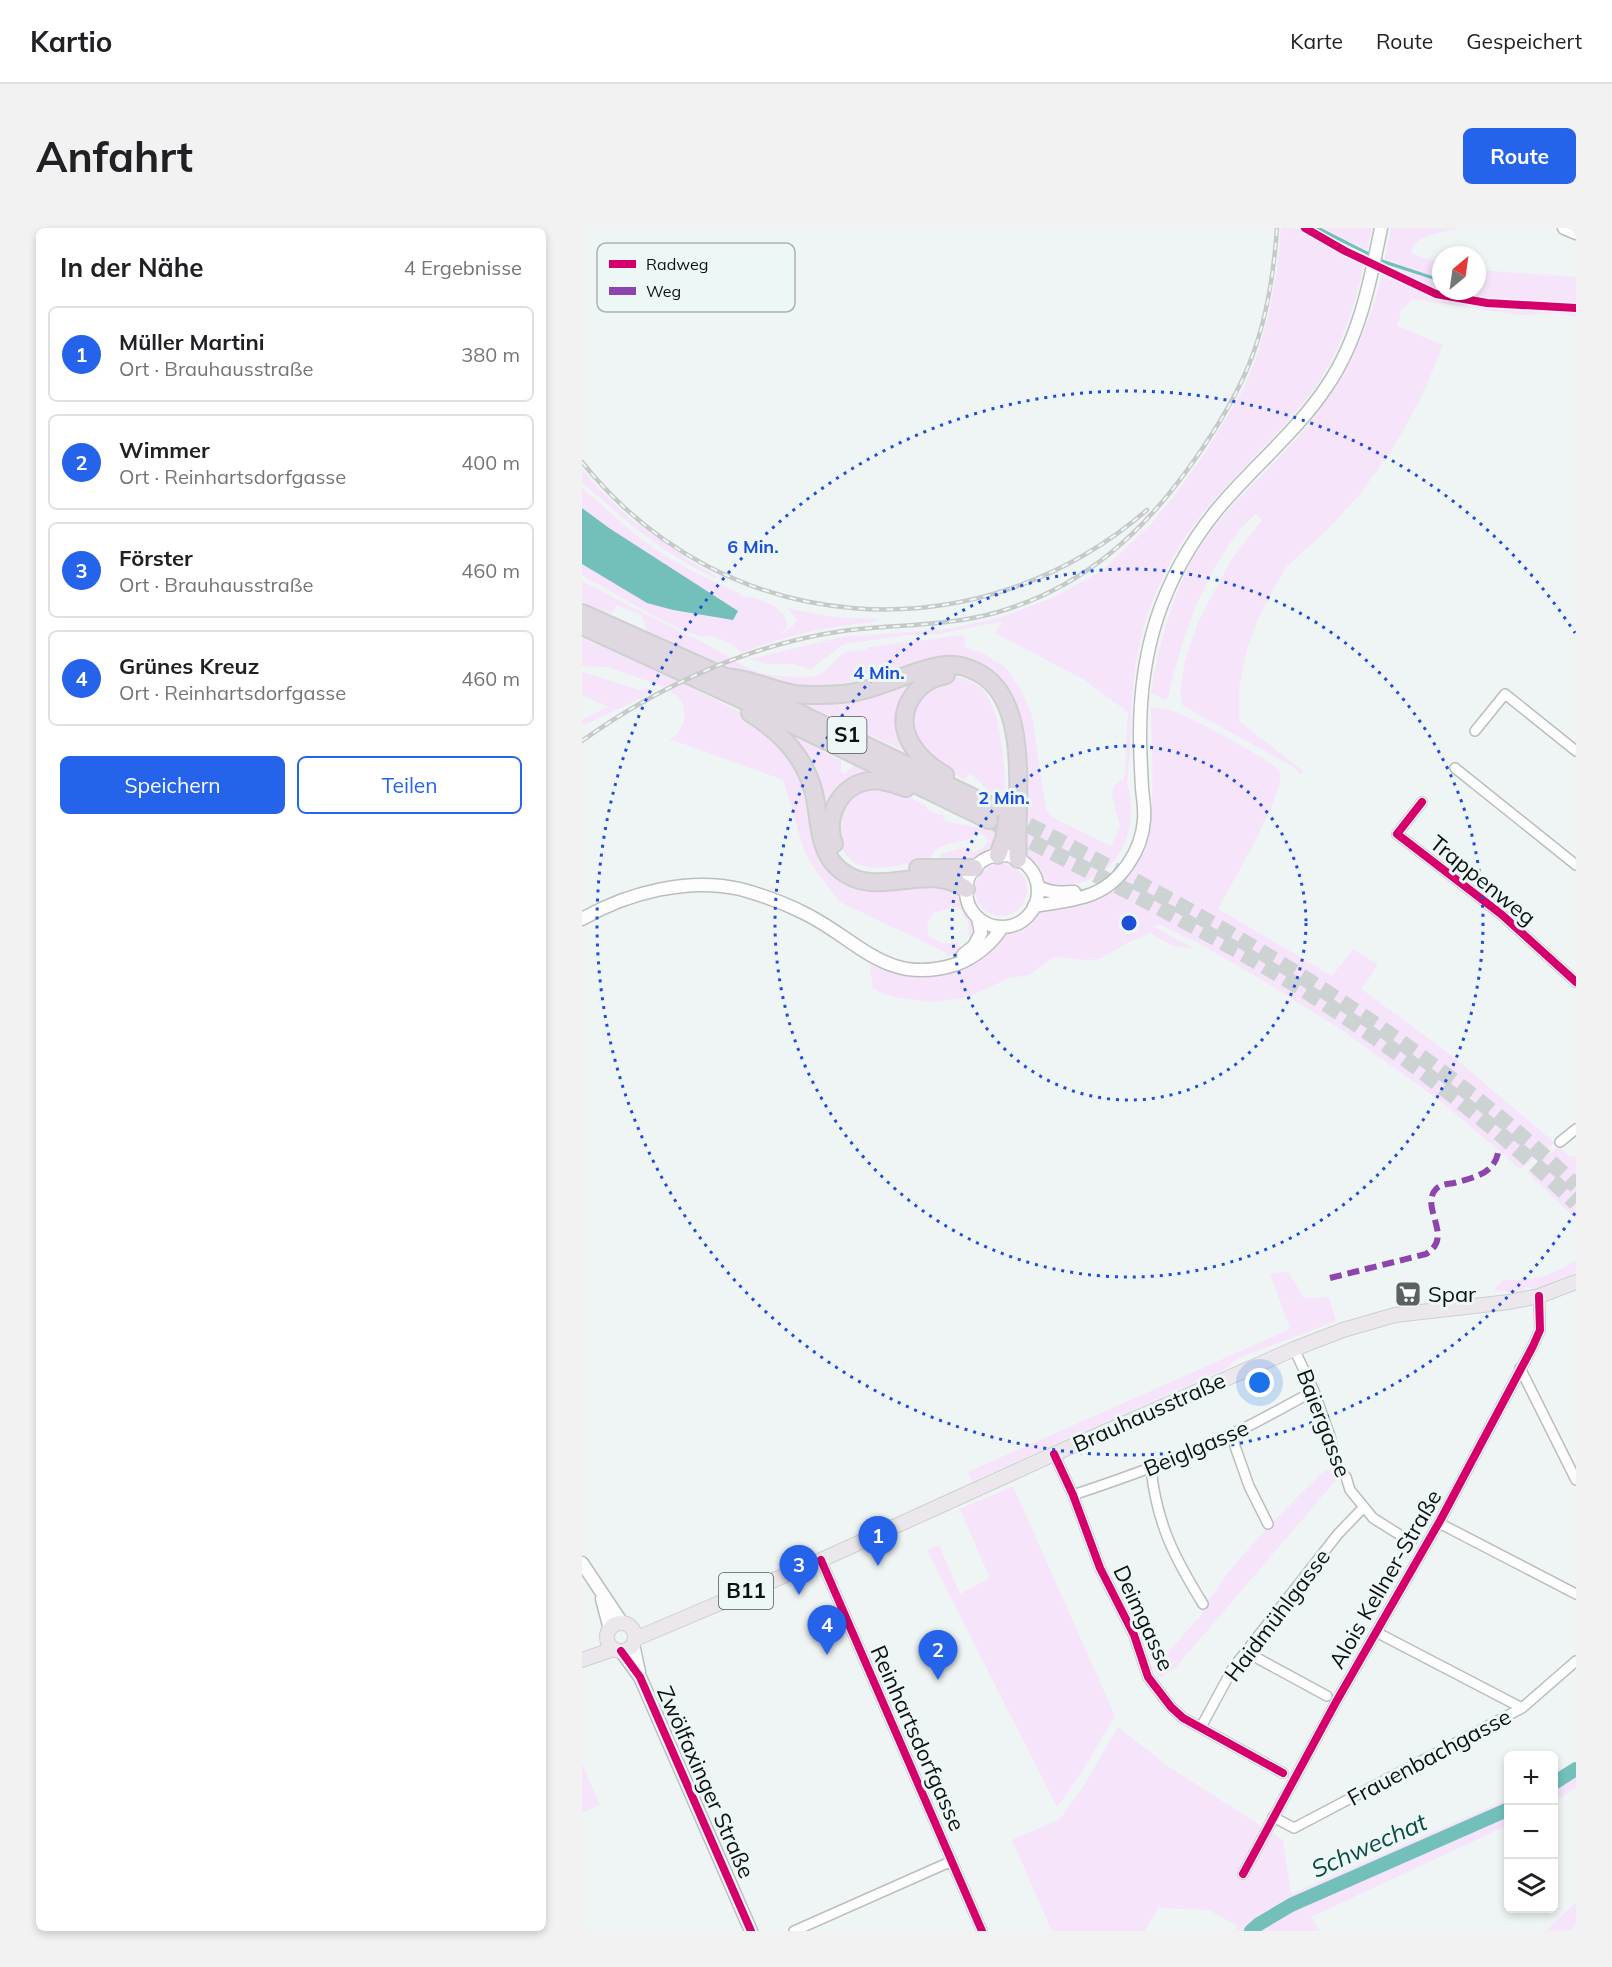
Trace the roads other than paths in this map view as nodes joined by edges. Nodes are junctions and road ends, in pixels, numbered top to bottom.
1 (1564, 228) edge
2 (1380, 233) edge
3 (1576, 233) edge
4 (582, 613) edge
5 (582, 626) edge
6 (725, 677) junction
7 (736, 697) junction
8 (1475, 731) dead end
9 (1576, 751) edge
10 (1455, 768) dead end
11 (1142, 791) junction
12 (969, 795) junction
13 (944, 798) junction
14 (1422, 802) dead end
15 (998, 855) junction
16 (1018, 859) junction
17 (1576, 865) edge
18 (974, 868) junction
19 (1038, 887) junction
20 (966, 889) junction
21 (1034, 906) junction
22 (978, 918) junction
23 (582, 919) edge
24 (1002, 927) junction
25 (948, 967) junction
26 (1576, 982) edge
27 (1576, 1130) edge
28 (1560, 1142) dead end
29 (1576, 1282) edge
30 (1539, 1296) junction
31 (1294, 1349) junction
32 (1520, 1368) junction
33 (1314, 1391) junction
34 (1231, 1435) junction
35 (1054, 1454) junction
36 (1151, 1469) junction
37 (1576, 1480) edge
38 (1073, 1495) junction
39 (1363, 1508) junction
40 (1439, 1523) junction
41 (1268, 1524) dead end
42 (1411, 1542) dead end
43 (821, 1560) junction
44 (582, 1563) edge
45 (1576, 1594) edge
46 (1203, 1604) dead end
47 (1376, 1632) junction
48 (622, 1637) junction
49 (1246, 1652) junction
50 (582, 1655) edge
51 (582, 1660) edge
52 (1576, 1661) edge
53 (1327, 1696) dead end
54 (1522, 1708) junction
55 (1201, 1728) junction
56 (1283, 1773) dead end
57 (1273, 1817) junction
58 (952, 1861) junction
59 (1243, 1874) dead end
60 (751, 1931) edge
61 (794, 1931) edge
62 (982, 1931) edge

1 - 3 main road
2 - 11 main road
4 - 6 highway, S1
5 - 7 highway, S1
6 - 12 highway, S1
6 - 16 highway
7 - 13 highway, S1
7 - 20 highway
8 - 9 street
10 - 17 street
11 - 19 main road
11 - 21 main road
12 - 13 highway, S1
12 - 15 highway
13 - 18 highway
14 - 26 street, Trappenweg
15 - 16 main road
15 - 18 main road
16 - 19 main road
18 - 20 main road
19 - 21 main road
20 - 22 main road
21 - 24 main road
22 - 24 main road
22 - 25 main road
23 - 25 main road
24 - 25 main road
27 - 28 street
29 - 30 main road, Brauhausstraße / B11
30 - 31 main road, Brauhausstraße / B11
30 - 32 street, Alois Kellner-Straße
31 - 33 street, Baiergasse
31 - 35 main road, Brauhausstraße / B11
32 - 37 street
32 - 40 street, Alois Kellner-Straße
33 - 34 street, Beiglgasse
33 - 39 street, Baiergasse
34 - 36 street, Beiglgasse
34 - 41 street
35 - 38 street, Deimgasse
35 - 43 main road, Brauhausstraße / B11
36 - 38 street, Beiglgasse
36 - 46 street
38 - 55 street, Deimgasse
39 - 42 street, Baiergasse
39 - 49 street, Haidmühlgasse
40 - 45 street
40 - 47 street, Alois Kellner-Straße
43 - 48 main road, Brauhausstraße / B11
43 - 58 street, Reinhartsdorfgasse
44 - 48 main road
47 - 54 street
47 - 57 street, Alois Kellner-Straße
48 - 50 main road, Brauhausstraße / B11
48 - 51 main road, Brauhausstraße / B11
48 - 60 main road, Zwölfaxinger Straße
49 - 53 street
49 - 55 street, Haidmühlgasse
52 - 54 street, Frauenbachgasse
54 - 57 street, Frauenbachgasse
55 - 56 street, Deimgasse
57 - 59 street, Alois Kellner-Straße
58 - 61 street
58 - 62 street, Reinhartsdorfgasse

